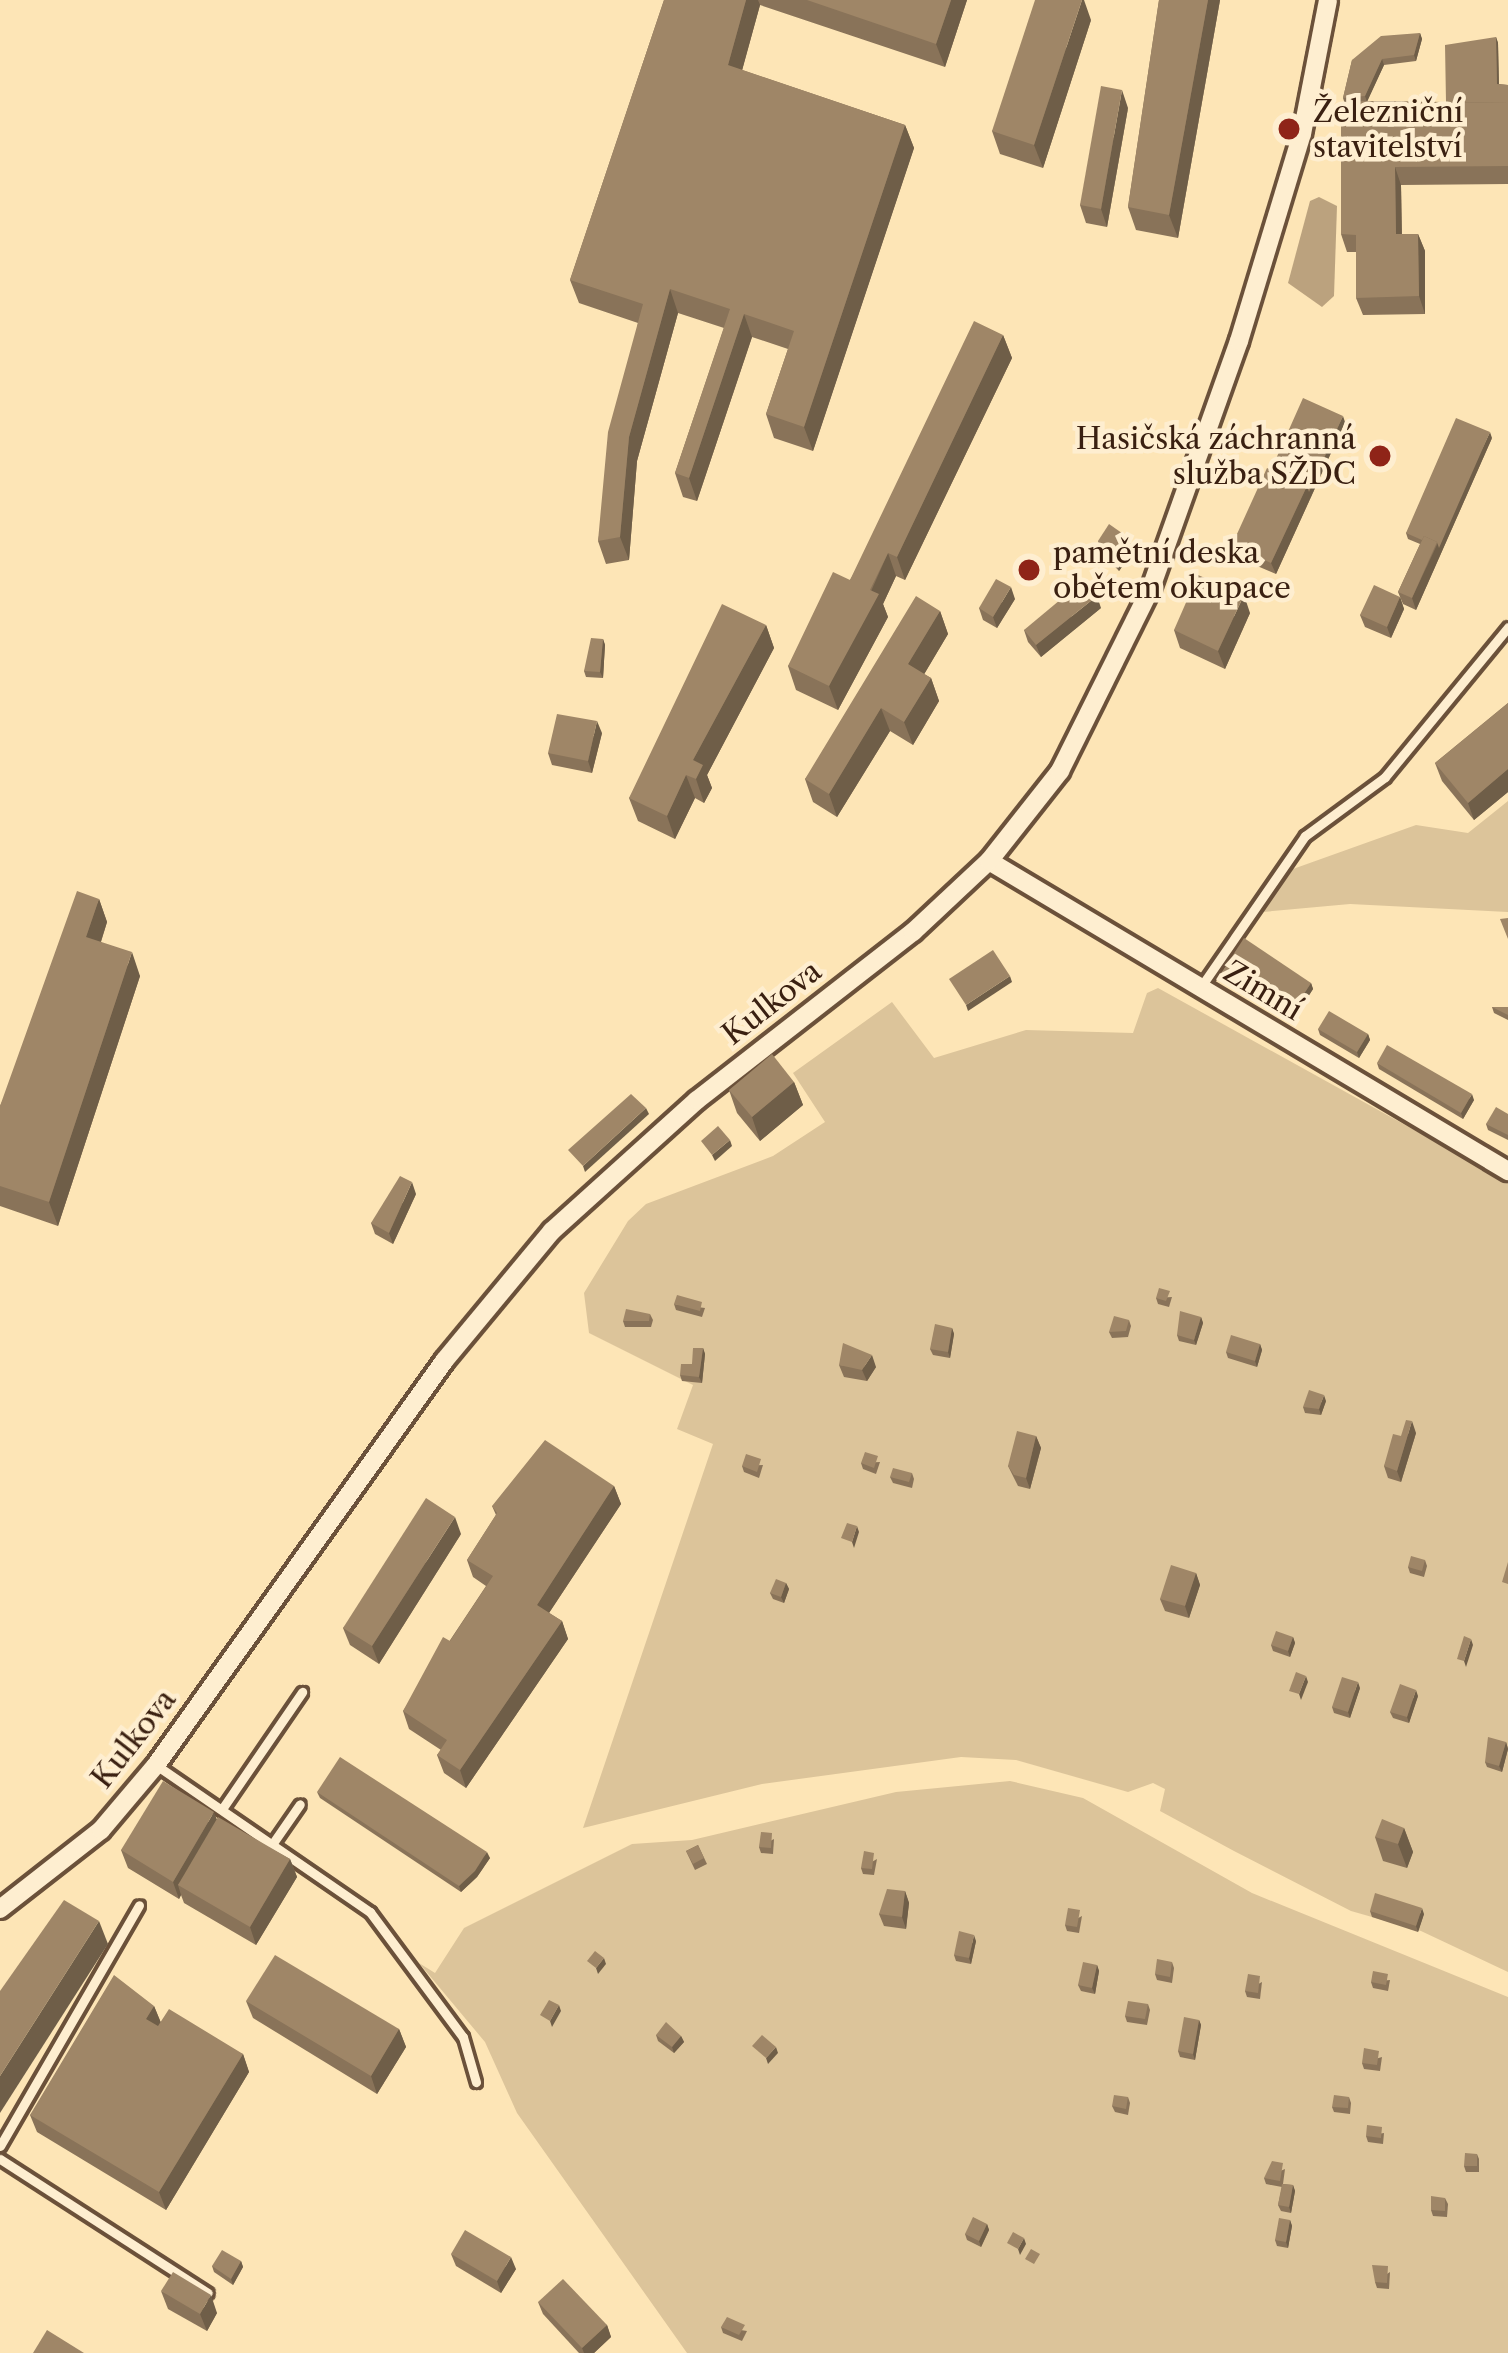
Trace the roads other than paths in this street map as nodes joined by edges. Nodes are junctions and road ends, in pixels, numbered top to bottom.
1 (1328, 0) edge
2 (1508, 627) edge
3 (989, 861) junction
4 (1200, 988) junction
5 (1508, 1171) edge
6 (302, 1692) dead end
7 (156, 1765) junction
8 (300, 1804) dead end
9 (222, 1809) junction
10 (273, 1843) junction
11 (139, 1905) dead end
12 (0, 1909) edge
13 (476, 2082) dead end
14 (0, 2146) edge
15 (0, 2159) edge
16 (208, 2294) edge

1 - 3 street, Kulkova
2 - 4 lane
3 - 4 street, Zimní
3 - 7 street, Kulkova
4 - 5 street, Zimní
6 - 9 lane
7 - 9 lane
7 - 12 street, Kulkova
8 - 10 lane
9 - 10 lane
10 - 13 lane
11 - 14 lane
15 - 16 lane

